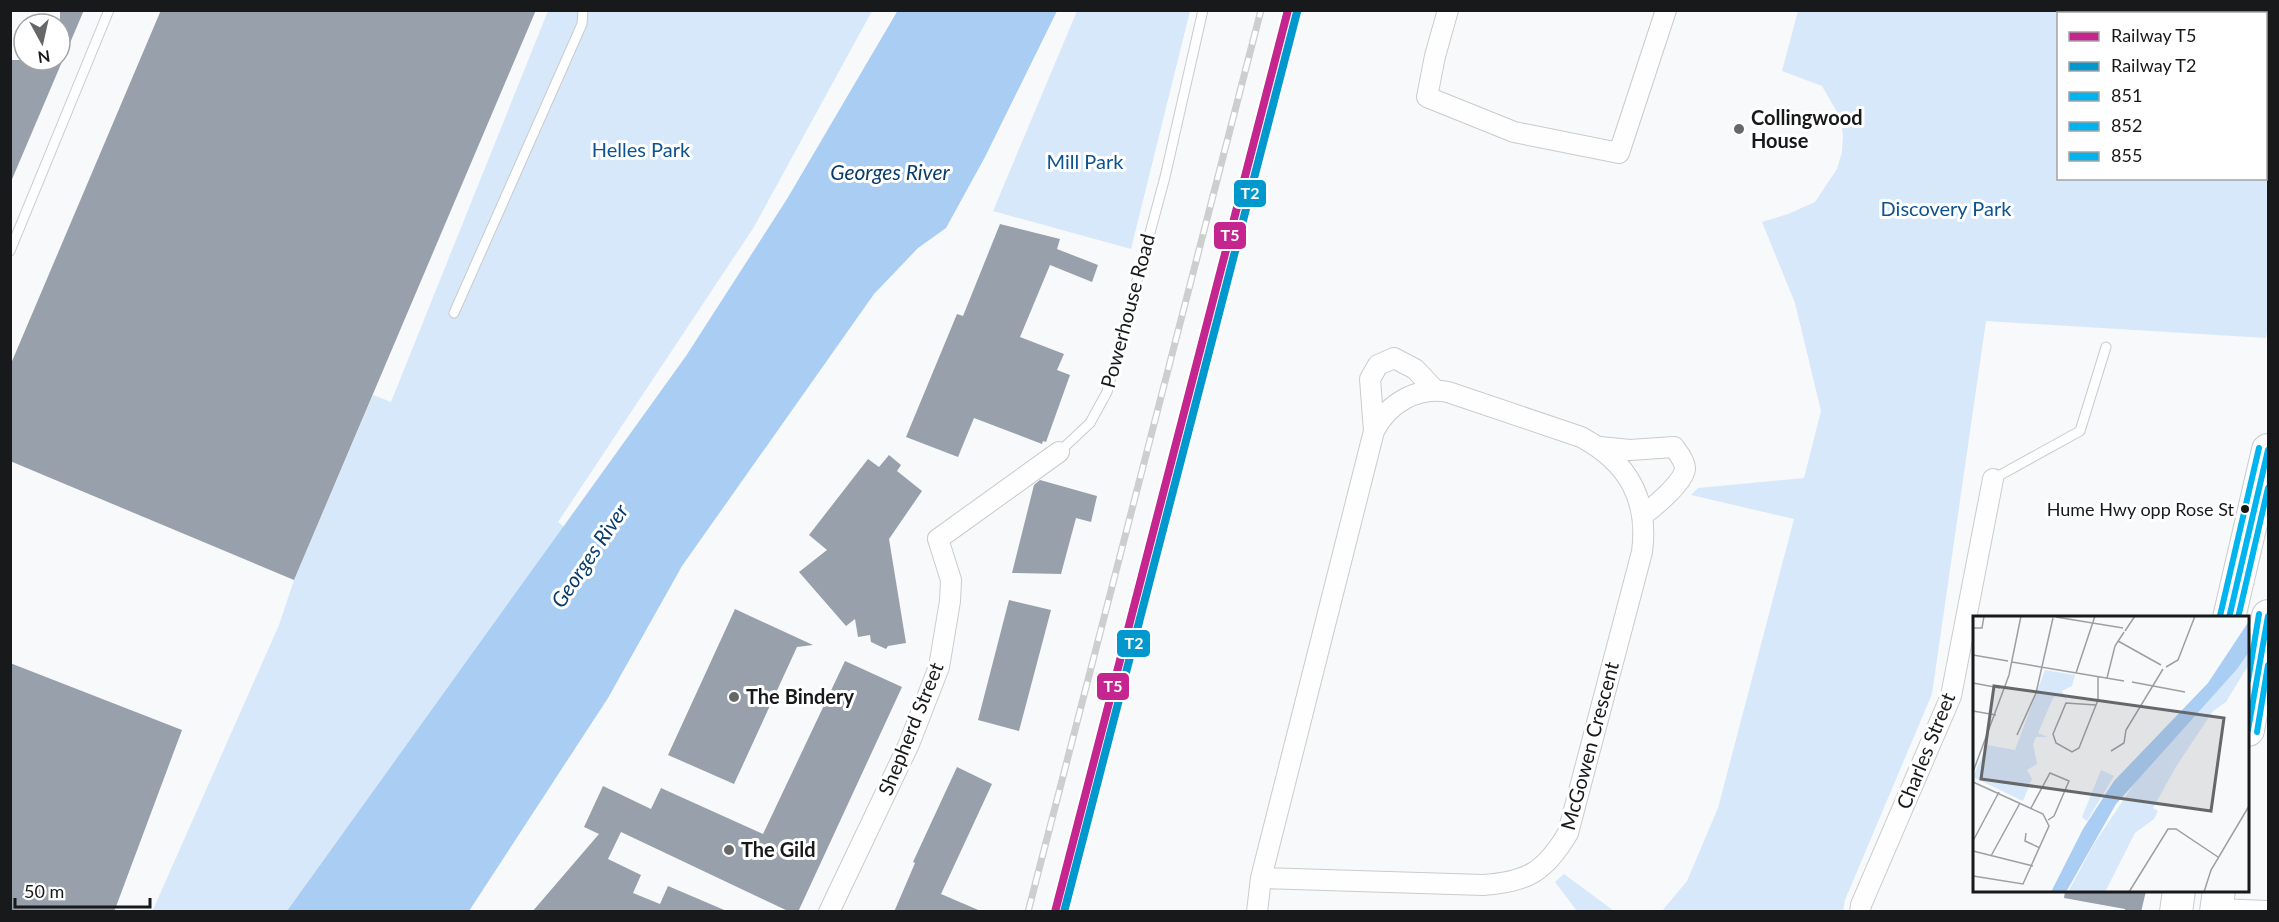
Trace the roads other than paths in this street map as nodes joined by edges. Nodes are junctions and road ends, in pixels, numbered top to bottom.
1 (109, 10) edge
2 (583, 10) edge
3 (1203, 10) edge
4 (1448, 10) edge
5 (1666, 10) edge
6 (10, 251) edge
7 (454, 313) dead end
8 (2106, 347) dead end
9 (1434, 389) junction
10 (1374, 430) junction
11 (1600, 447) junction
12 (2268, 450) edge
13 (1059, 452) joint
14 (1993, 479) joint
15 (1643, 515) junction
16 (938, 539) joint
17 (2229, 616) edge
18 (2268, 616) edge
19 (2249, 719) edge
20 (1261, 878) junction
21 (2179, 892) edge
22 (2217, 904) edge
23 (2268, 910) edge
24 (829, 912) edge
25 (1257, 912) edge
26 (1860, 912) edge
27 (2176, 912) edge

1 - 6 lane
2 - 7 lane
3 - 13 lane, Powerhouse Road
4 - 5 street
8 - 14 lane
9 - 10 street, McGowen Crescent
9 - 10 street, McGowen Crescent
9 - 11 street, McGowen Crescent
10 - 20 street, McGowen Crescent
11 - 15 street, McGowen Crescent
11 - 15 street, McGowen Crescent
12 - 17 highway
13 - 16 street, Powerhouse Road
14 - 26 street, Charles Street
15 - 20 street, McGowen Crescent
16 - 24 street, Shepherd Street
18 - 19 highway
20 - 25 street, McGowen Crescent
21 - 27 highway
22 - 23 street

